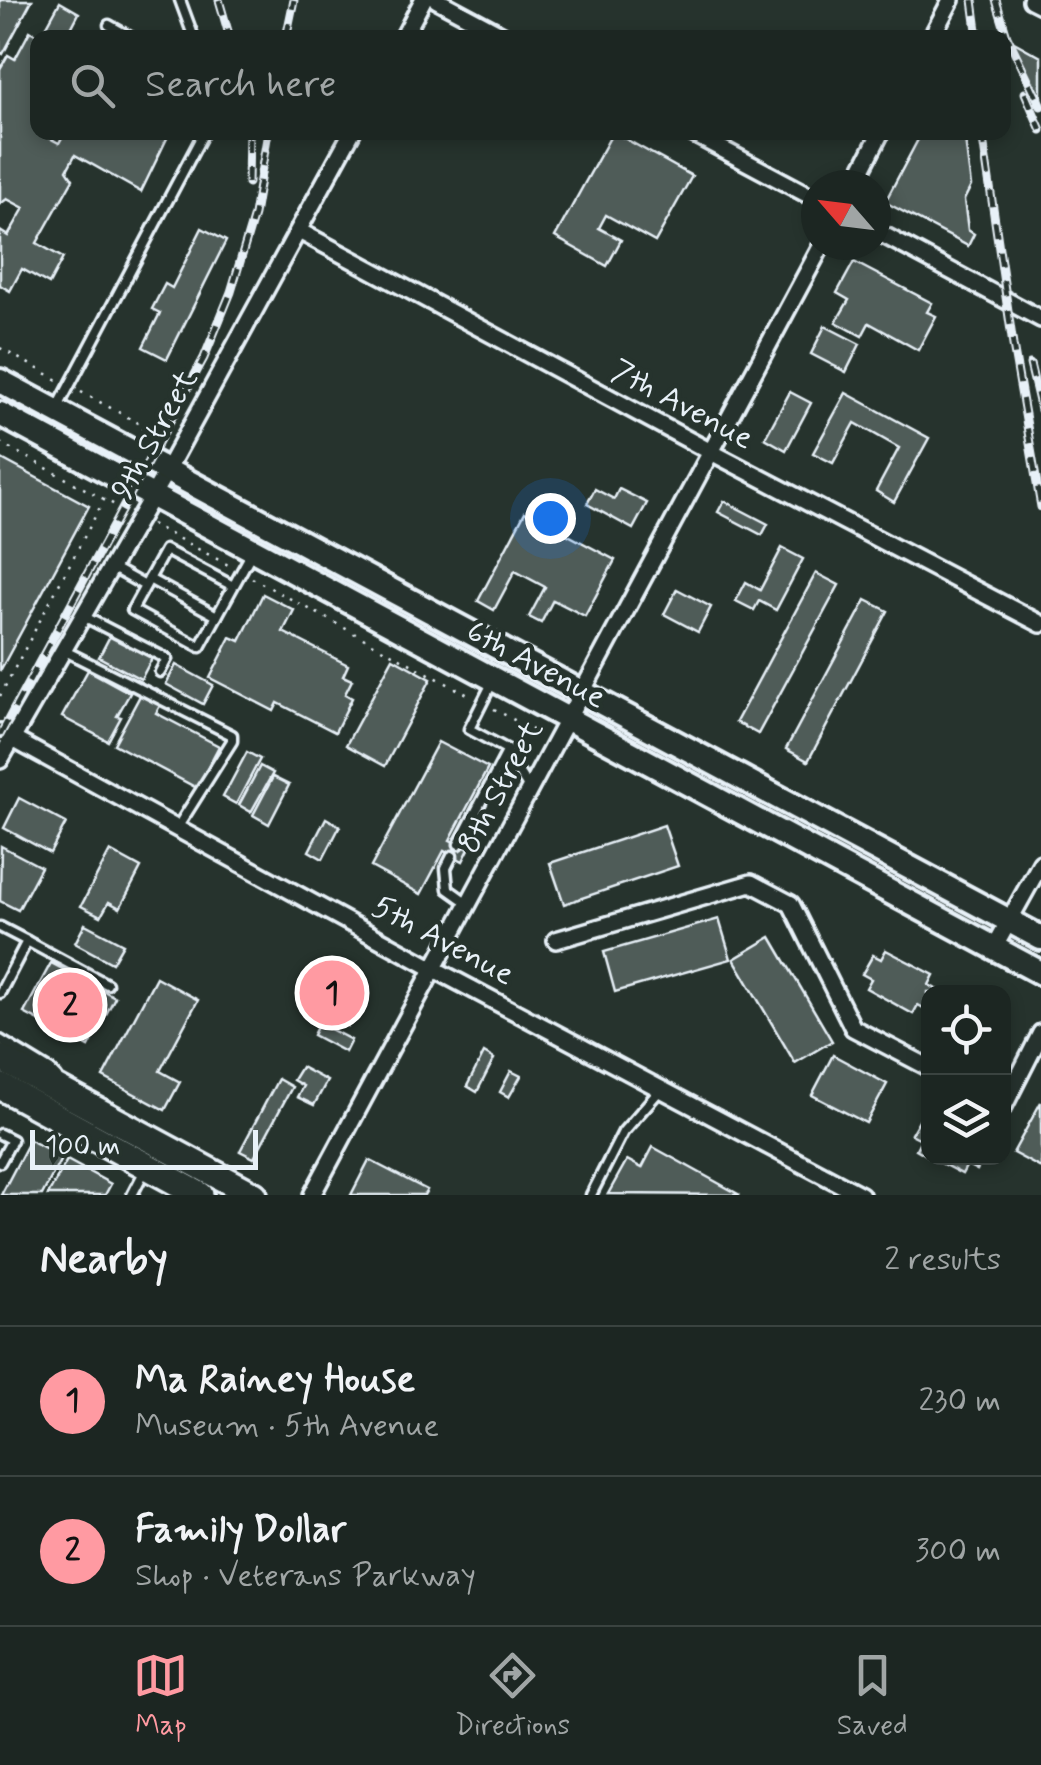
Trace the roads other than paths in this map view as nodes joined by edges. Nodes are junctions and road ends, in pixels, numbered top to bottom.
1 (180, 0) edge
2 (423, 0) edge
3 (437, 0) edge
4 (951, 0) edge
5 (1031, 0) edge
6 (1041, 5) edge
7 (109, 25) dead end
8 (118, 30) edge
9 (191, 30) edge
10 (407, 30) edge
11 (493, 30) edge
12 (935, 30) edge
13 (200, 140) edge
14 (348, 140) edge
15 (705, 140) edge
16 (877, 140) edge
17 (862, 170) edge
18 (801, 191) edge
19 (299, 230) junction
20 (891, 239) edge
21 (814, 260) edge
22 (1041, 319) edge
23 (0, 380) edge
24 (56, 410) junction
25 (0, 414) edge
26 (711, 452) junction
27 (168, 470) junction
28 (152, 496) junction
29 (252, 550) junction
30 (111, 567) junction
31 (147, 582) junction
32 (233, 586) junction
33 (83, 616) junction
34 (217, 616) junction
35 (1041, 624) edge
36 (63, 650) junction
37 (160, 672) dead end
38 (494, 679) junction
39 (584, 693) junction
40 (569, 719) junction
41 (6, 735) edge
42 (506, 754) junction
43 (0, 760) edge
44 (530, 790) junction
45 (177, 828) junction
46 (458, 844) dead end
47 (452, 856) dead end
48 (1041, 863) edge
49 (469, 904) junction
50 (1009, 921) junction
51 (0, 926) edge
52 (1041, 938) edge
53 (556, 940) dead end
54 (27, 941) junction
55 (994, 948) junction
56 (434, 968) junction
57 (1041, 973) edge
58 (108, 984) dead end
59 (0, 992) edge
60 (1041, 1033) edge
61 (0, 1040) edge
62 (0, 1058) edge
63 (921, 1063) edge
64 (0, 1086) edge
65 (661, 1089) junction
66 (1011, 1092) edge
67 (76, 1099) junction
68 (0, 1134) edge
69 (0, 1162) edge
70 (147, 1166) junction
71 (132, 1195) edge
72 (200, 1195) edge
73 (254, 1195) edge
74 (312, 1195) edge
75 (591, 1195) edge
76 (859, 1195) edge

1 - 9 lane
2 - 10 street
3 - 11 street
4 - 12 street
5 - 6 street
7 - 8 lane
13 - 24 lane
14 - 19 street, 9th Street
15 - 18 street
16 - 17 street
19 - 26 street, 7th Avenue
19 - 27 street, 9th Street
20 - 22 street
21 - 26 street, 8th Street
23 - 24 main road, 6th Avenue
24 - 27 main road, 6th Avenue
25 - 28 main road, 6th Avenue
26 - 35 street, 7th Avenue
26 - 39 street, 8th Street
27 - 28 street, 9th Street
27 - 39 main road, 6th Avenue
28 - 29 main road, 6th Avenue
28 - 30 street, 9th Street
29 - 32 lane
29 - 38 main road, 6th Avenue
30 - 31 lane
30 - 33 street, 9th Street
31 - 32 lane
31 - 34 lane
31 - 34 lane
32 - 34 lane
33 - 36 street, 9th Street
33 - 37 lane
36 - 41 street, 9th Street
36 - 45 lane
38 - 40 main road, 6th Avenue
38 - 42 lane
39 - 40 street, 8th Street
39 - 50 main road, 6th Avenue
40 - 44 street, 8th Street
40 - 55 main road, 6th Avenue
41 - 43 street, 9th Street
41 - 45 street, 5th Avenue
42 - 44 lane
42 - 46 lane
44 - 49 street, 8th Street
45 - 56 street, 5th Avenue
47 - 49 lane
48 - 50 street
49 - 56 street, 8th Street
50 - 52 main road, 6th Avenue
50 - 55 street
51 - 54 lane
53 - 63 street
54 - 58 lane
54 - 59 lane
55 - 57 main road, 6th Avenue
56 - 65 street, 5th Avenue
56 - 74 street, 8th Street
60 - 66 street
61 - 67 lane
62 - 67 main road
64 - 70 main road
65 - 75 lane
65 - 76 street, 5th Avenue
67 - 73 main road
68 - 69 lane
70 - 71 lane
70 - 72 main road

